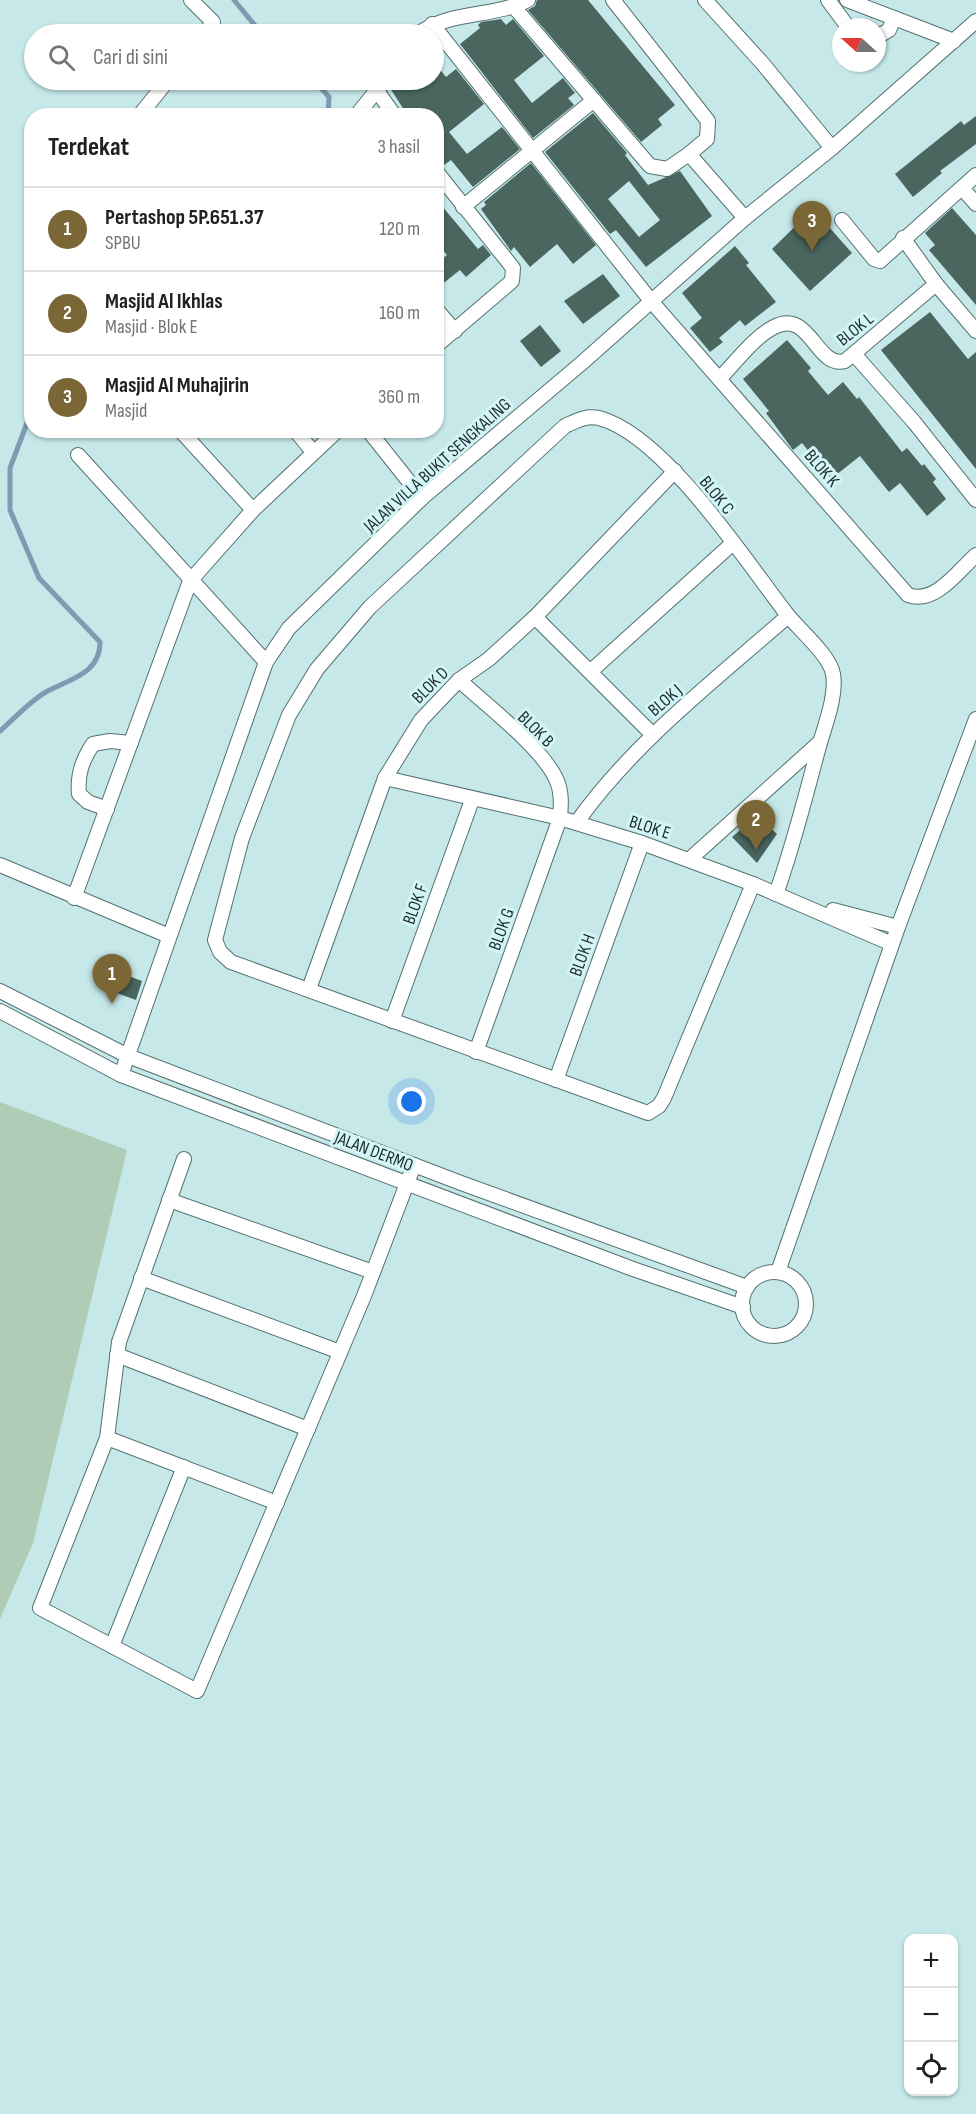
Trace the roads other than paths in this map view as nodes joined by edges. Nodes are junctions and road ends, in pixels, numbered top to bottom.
1 (191, 0) edge
2 (528, 0) edge
3 (613, 0) edge
4 (705, 0) edge
5 (828, 0) edge
6 (847, 0) edge
7 (514, 7) junction
8 (842, 18) edge
9 (894, 18) junction
10 (976, 21) edge
11 (211, 24) edge
12 (432, 24) edge
13 (886, 32) edge
14 (444, 39) edge
15 (954, 41) junction
16 (160, 90) edge
17 (377, 90) edge
18 (383, 90) edge
19 (594, 100) junction
20 (145, 108) edge
21 (362, 108) edge
22 (391, 108) edge
23 (832, 148) junction
24 (532, 150) junction
25 (689, 154) junction
26 (976, 174) edge
27 (444, 181) edge
28 (962, 188) junction
29 (976, 204) edge
30 (464, 207) junction
31 (745, 218) junction
32 (842, 220) dead end
33 (903, 238) junction
34 (936, 284) junction
35 (651, 301) junction
36 (444, 318) edge
37 (455, 331) junction
38 (976, 331) edge
39 (444, 340) edge
40 (854, 354) junction
41 (720, 378) junction
42 (187, 438) edge
43 (302, 438) edge
44 (329, 438) edge
45 (374, 438) edge
46 (313, 452) junction
47 (78, 454) dead end
48 (675, 471) junction
49 (422, 498) junction
50 (976, 500) edge
51 (253, 510) junction
52 (733, 543) junction
53 (976, 555) edge
54 (190, 581) junction
55 (788, 616) junction
56 (535, 617) junction
57 (266, 662) junction
58 (591, 671) junction
59 (459, 680) junction
60 (976, 719) edge
61 (653, 735) junction
62 (820, 742) junction
63 (131, 743) junction
64 (385, 778) junction
65 (472, 800) junction
66 (107, 809) junction
67 (560, 818) junction
68 (577, 822) junction
69 (642, 843) junction
70 (690, 859) junction
71 (0, 865) edge
72 (753, 884) junction
73 (776, 894) junction
74 (74, 897) junction
75 (898, 927) junction
76 (169, 936) junction
77 (892, 944) junction
78 (309, 989) junction
79 (0, 990) edge
80 (0, 1011) edge
81 (392, 1021) junction
82 (476, 1052) junction
83 (128, 1056) junction
84 (121, 1075) junction
85 (556, 1080) junction
86 (184, 1159) dead end
87 (414, 1165) junction
88 (407, 1183) junction
89 (461, 1183) junction
90 (169, 1200) junction
91 (452, 1201) junction
92 (373, 1272) junction
93 (778, 1272) junction
94 (141, 1278) junction
95 (747, 1287) junction
96 (743, 1307) junction
97 (340, 1352) junction
98 (117, 1355) junction
99 (308, 1429) junction
100 (106, 1438) junction
101 (184, 1467) junction
102 (277, 1503) junction
103 (112, 1646) junction

1 - 11 street
2 - 7 street
3 - 25 street
4 - 23 street
5 - 8 street
6 - 9 street
7 - 12 street
7 - 19 street
9 - 13 street
9 - 15 street
10 - 15 street, JALAN VILLA BUKIT SENGKALING
14 - 24 street, BLOK K
15 - 23 street, JALAN VILLA BUKIT SENGKALING
16 - 20 street
17 - 21 street
18 - 22 street
19 - 24 street
19 - 25 street
23 - 31 street, JALAN VILLA BUKIT SENGKALING
24 - 30 street
24 - 35 street, BLOK K
25 - 31 street
26 - 28 street
27 - 30 street
28 - 29 street
28 - 33 street
30 - 37 street
31 - 35 street, JALAN VILLA BUKIT SENGKALING
32 - 33 street
33 - 34 street
34 - 38 street
34 - 40 street, BLOK L
35 - 41 street, BLOK K
35 - 49 street, JALAN VILLA BUKIT SENGKALING
36 - 37 street
37 - 39 street
40 - 41 street, BLOK L
40 - 50 street
41 - 53 street, BLOK K
42 - 51 street
43 - 46 street
44 - 46 street
45 - 49 street
46 - 51 street
47 - 54 street
48 - 52 street, BLOK C
48 - 56 street, BLOK D
48 - 78 street, BLOK C
49 - 57 street, JALAN VILLA BUKIT SENGKALING
51 - 54 street
52 - 55 street, BLOK C
52 - 58 street
54 - 57 street
54 - 63 street
55 - 61 street, BLOK J
55 - 62 street, BLOK C
56 - 58 street
56 - 59 street, BLOK D
57 - 76 street, JALAN VILLA BUKIT SENGKALING
58 - 61 street
59 - 64 street, BLOK D
59 - 67 street, BLOK B
60 - 75 street
61 - 68 street, BLOK J
62 - 70 street
62 - 73 street, BLOK C
63 - 66 street
63 - 66 street
64 - 65 street, BLOK E
64 - 78 street, BLOK D
65 - 67 street, BLOK E
65 - 81 street, BLOK F
66 - 74 street
67 - 68 street, BLOK E
67 - 82 street, BLOK G
68 - 69 street, BLOK E
69 - 70 street, BLOK E
69 - 85 street, BLOK H
70 - 72 street, BLOK E
71 - 74 street
72 - 73 street, BLOK E
72 - 85 street, BLOK C
73 - 75 street
73 - 77 street, BLOK E
74 - 76 street
75 - 77 street
76 - 83 street, JALAN VILLA BUKIT SENGKALING
77 - 93 street
78 - 81 street, BLOK C
79 - 83 street
80 - 84 street, JALAN DERMO
81 - 82 street, BLOK C
82 - 85 street, BLOK C
83 - 84 street, JALAN VILLA BUKIT SENGKALING
83 - 87 street
84 - 88 street, JALAN DERMO
86 - 90 street
87 - 88 street
87 - 89 street
88 - 91 street, JALAN DERMO
88 - 92 street
89 - 91 street
89 - 95 street
90 - 92 street
90 - 94 street
91 - 96 street, JALAN DERMO
92 - 97 street
93 - 95 street
93 - 96 street
94 - 97 street
94 - 98 street
95 - 96 street
97 - 99 street
98 - 99 street
98 - 100 street
99 - 102 street
100 - 101 street
100 - 103 street
101 - 102 street
101 - 103 street
102 - 103 street

